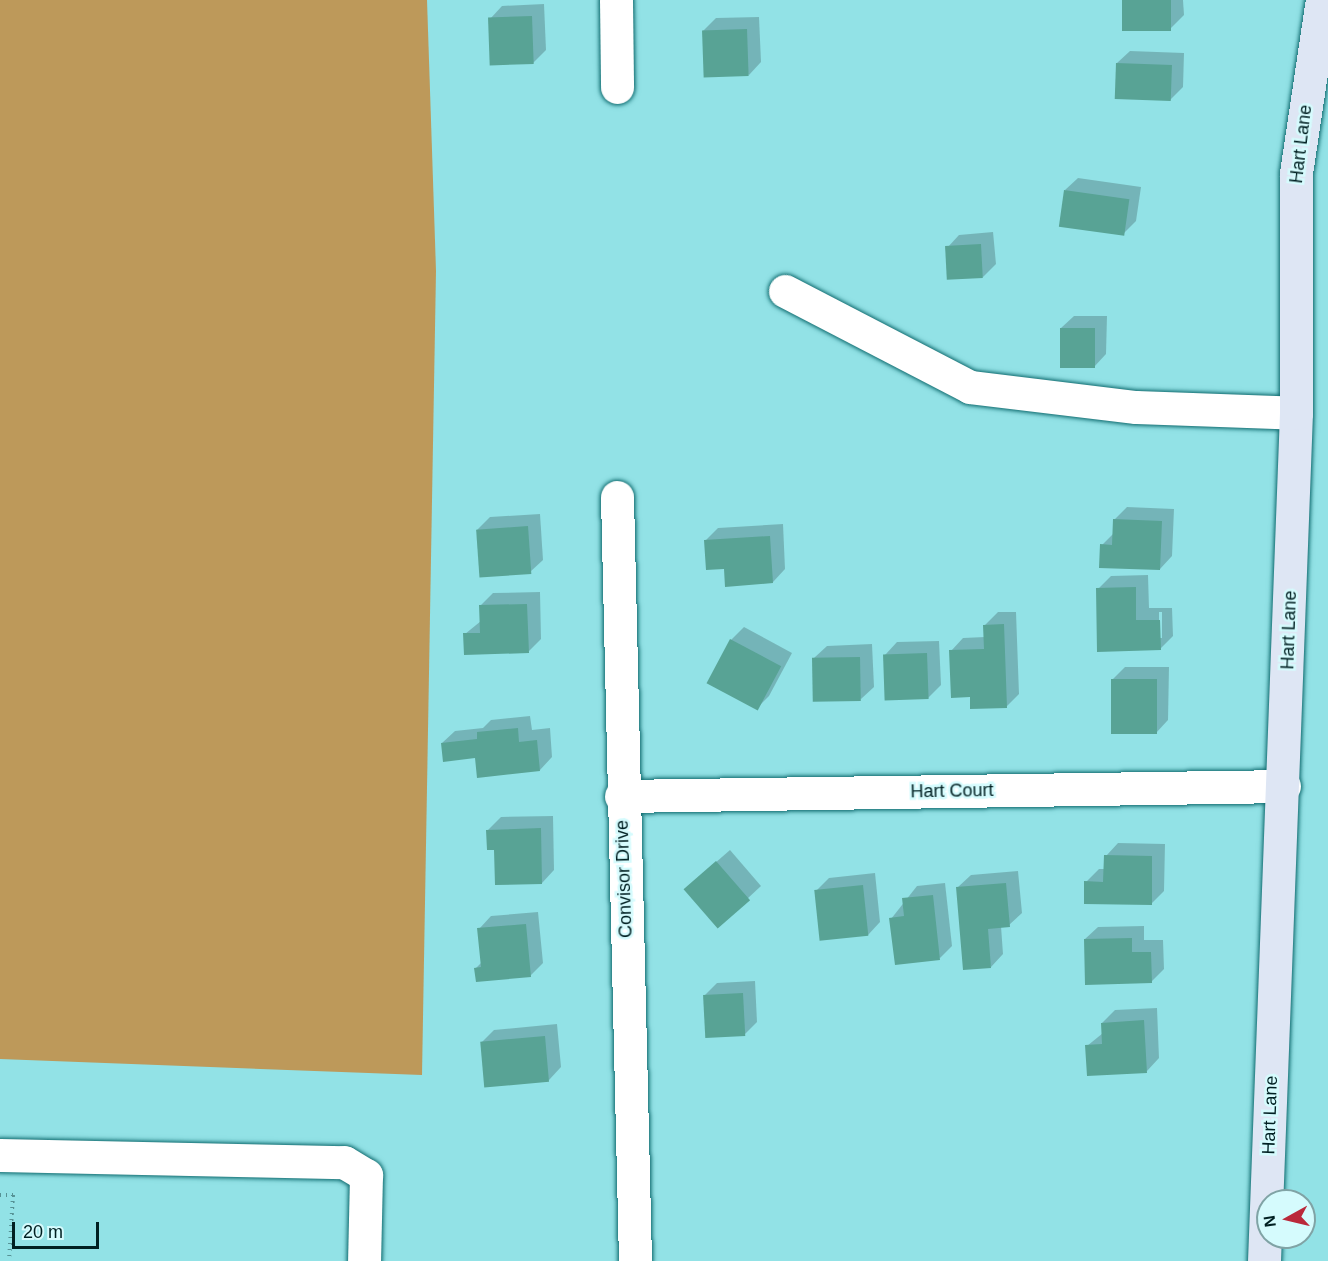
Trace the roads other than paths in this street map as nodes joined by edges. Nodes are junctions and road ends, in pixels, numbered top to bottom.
1 (616, 0) edge
2 (1322, 0) edge
3 (617, 87) dead end
4 (785, 291) dead end
5 (1296, 413) junction
6 (617, 497) dead end
7 (1284, 786) junction
8 (621, 796) junction
9 (0, 1155) edge
10 (364, 1261) edge
11 (635, 1261) edge
12 (1264, 1261) edge

1 - 3 street
2 - 5 main road, Hart Lane
4 - 5 street
5 - 7 main road, Hart Lane
6 - 8 street, Convisor Drive
7 - 8 street, Hart Court
7 - 12 main road, Hart Lane
8 - 11 street, Convisor Drive
9 - 10 street

